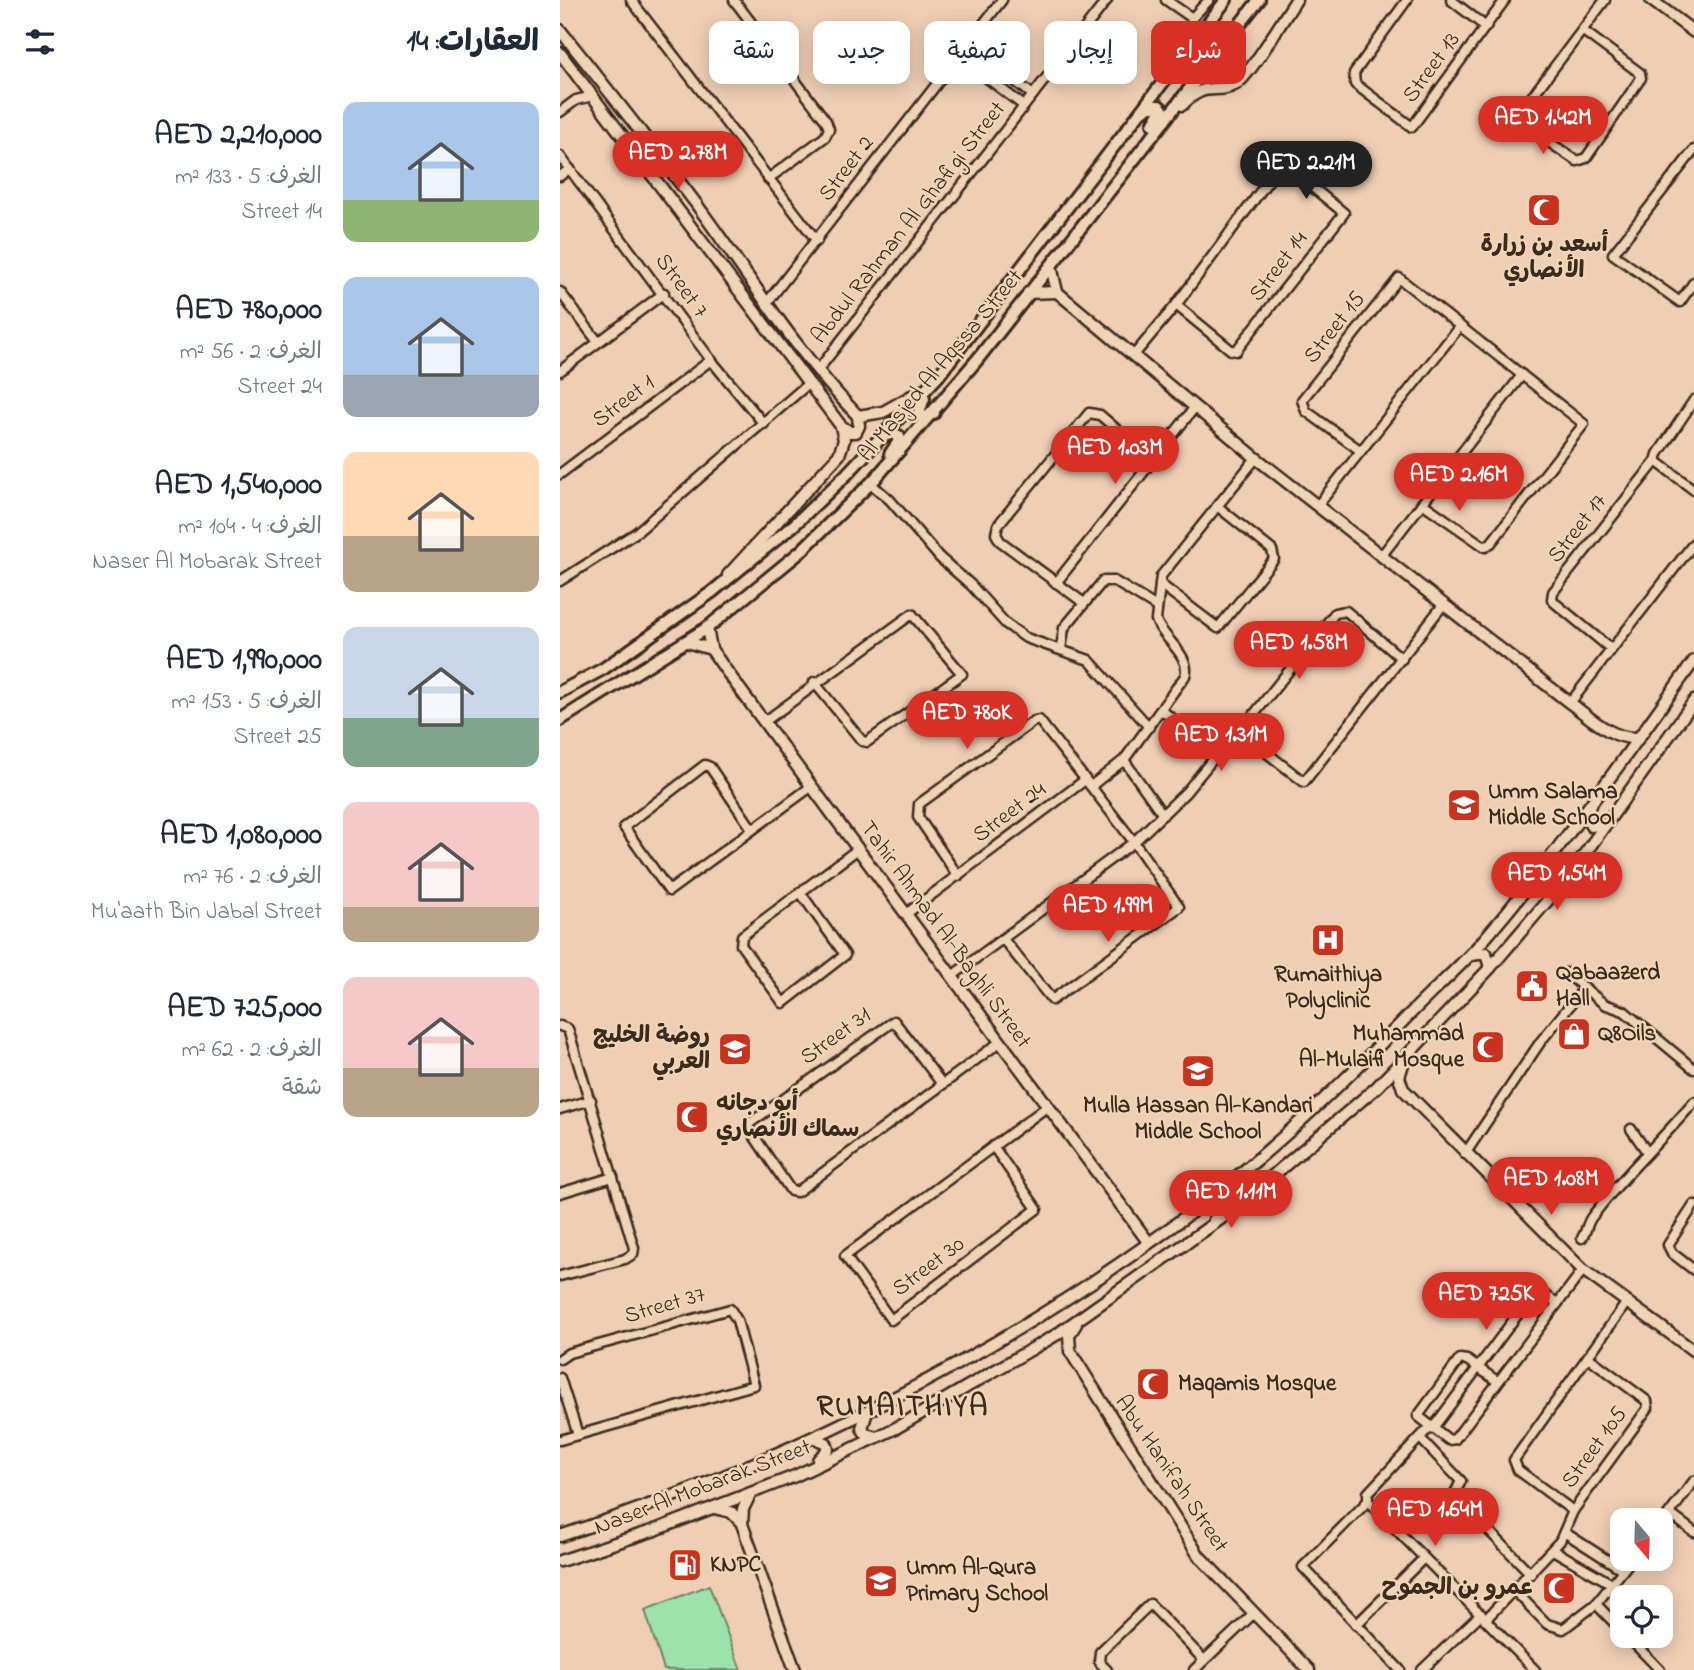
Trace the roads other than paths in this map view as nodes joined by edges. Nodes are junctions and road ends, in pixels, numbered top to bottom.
1 (631, 0) edge
2 (733, 0) edge
3 (1002, 0) edge
4 (1107, 0) edge
5 (1166, 0) edge
6 (1209, 0) edge
7 (1224, 0) edge
8 (1259, 0) edge
9 (1296, 0) edge
10 (1407, 0) edge
11 (1451, 0) edge
12 (1505, 0) edge
13 (1605, 0) edge
14 (1651, 0) edge
15 (985, 21) edge
16 (1244, 21) edge
17 (1486, 27) junction
18 (560, 30) edge
19 (1582, 30) junction
20 (1694, 32) edge
21 (560, 53) edge
22 (1248, 69) joint
23 (582, 83) junction
24 (937, 84) edge
25 (995, 84) edge
26 (1019, 84) edge
27 (1193, 84) edge
28 (1033, 95) junction
29 (593, 96) junction
30 (576, 100) junction
31 (1024, 106) junction
32 (560, 112) edge
33 (1139, 114) junction
34 (1151, 137) junction
35 (1694, 150) edge
36 (560, 156) edge
37 (570, 169) junction
38 (560, 176) edge
39 (675, 177) junction
40 (768, 180) junction
41 (1114, 185) junction
42 (661, 187) junction
43 (694, 202) junction
44 (681, 211) junction
45 (817, 241) junction
46 (1051, 266) junction
47 (1694, 282) edge
48 (560, 292) edge
49 (1057, 292) junction
50 (664, 293) junction
51 (1028, 293) junction
52 (766, 304) junction
53 (1175, 305) junction
54 (1460, 326) junction
55 (598, 342) junction
56 (1133, 355) junction
57 (711, 360) junction
58 (818, 370) junction
59 (560, 371) edge
60 (939, 375) junction
61 (1522, 375) junction
62 (809, 383) junction
63 (929, 386) junction
64 (1694, 400) edge
65 (1195, 407) junction
66 (934, 413) junction
67 (858, 416) junction
68 (764, 424) junction
69 (841, 426) junction
70 (879, 439) junction
71 (1361, 451) junction
72 (1256, 458) junction
73 (1153, 461) junction
74 (1656, 461) junction
75 (560, 474) edge
76 (872, 482) junction
77 (1694, 490) edge
78 (1422, 503) junction
79 (1318, 505) junction
80 (1217, 506) junction
81 (1694, 543) edge
82 (1382, 555) junction
83 (560, 581) edge
84 (1056, 583) junction
85 (1160, 584) junction
86 (712, 592) junction
87 (1084, 603) junction
88 (1443, 605) junction
89 (1156, 606) junction
90 (707, 628) junction
91 (687, 642) junction
92 (711, 649) junction
93 (1061, 649) junction
94 (1611, 649) junction
95 (1402, 659) junction
96 (1694, 661) edge
97 (603, 669) junction
98 (814, 682) junction
99 (560, 692) edge
100 (560, 699) edge
101 (1694, 702) edge
102 (1570, 703) junction
103 (1161, 710) junction
104 (560, 719) edge
105 (764, 722) junction
106 (1149, 727) junction
107 (1240, 732) junction
108 (1615, 734) junction
109 (1637, 738) junction
110 (1218, 753) junction
111 (1124, 760) junction
112 (1622, 762) junction
113 (1088, 783) junction
114 (812, 786) junction
115 (1591, 803) junction
116 (1163, 815) junction
117 (1608, 823) junction
118 (752, 829) junction
119 (1134, 842) junction
120 (858, 849) junction
121 (958, 876) junction
122 (800, 892) junction
123 (906, 914) junction
124 (1003, 939) junction
125 (1467, 956) junction
126 (1490, 968) junction
127 (1566, 973) dead end
128 (952, 976) junction
129 (1584, 988) junction
130 (560, 1026) edge
131 (1000, 1042) junction
132 (1408, 1057) junction
133 (1694, 1069) edge
134 (942, 1084) junction
135 (1377, 1087) junction
136 (1403, 1089) junction
137 (592, 1100) junction
138 (1694, 1102) edge
139 (1048, 1106) junction
140 (560, 1110) edge
141 (1631, 1129) dead end
142 (993, 1146) junction
143 (1647, 1152) junction
144 (1465, 1154) junction
145 (613, 1177) junction
146 (560, 1193) edge
147 (1205, 1202) junction
148 (1694, 1205) edge
149 (1212, 1224) junction
150 (1582, 1238) dead end
151 (1149, 1243) junction
152 (1583, 1270) junction
153 (1694, 1270) edge
154 (560, 1276) edge
155 (1556, 1302) junction
156 (1627, 1302) junction
157 (1077, 1321) junction
158 (1042, 1344) junction
159 (1693, 1347) edge
160 (1070, 1351) junction
161 (1588, 1357) junction
162 (560, 1359) edge
163 (1478, 1367) junction
164 (560, 1378) edge
165 (1497, 1381) junction
166 (867, 1412) junction
167 (1433, 1428) junction
168 (578, 1435) junction
169 (876, 1437) junction
170 (815, 1438) junction
171 (1420, 1438) junction
172 (560, 1440) edge
173 (795, 1476) junction
174 (1694, 1481) edge
175 (752, 1493) junction
176 (1368, 1501) junction
177 (711, 1508) junction
178 (1673, 1510) edge
179 (1573, 1511) junction
180 (1673, 1516) edge
181 (742, 1524) junction
182 (1564, 1532) junction
183 (1694, 1532) edge
184 (560, 1536) edge
185 (1553, 1550) junction
186 (1424, 1558) junction
187 (560, 1561) edge
188 (1610, 1562) edge
189 (1621, 1572) edge
190 (1531, 1574) junction
191 (1612, 1584) junction
192 (1514, 1590) junction
193 (1596, 1604) junction
194 (1254, 1613) junction
195 (1484, 1617) junction
196 (1610, 1619) edge
197 (1356, 1625) junction
198 (1639, 1648) edge
199 (1204, 1660) junction
200 (795, 1670) edge
201 (1107, 1670) edge
202 (1194, 1670) edge
203 (1309, 1670) edge
204 (1400, 1670) edge
205 (1422, 1670) edge
206 (1535, 1670) edge
207 (1660, 1670) edge

1 - 40 street
2 - 40 street
3 - 15 street, Street 2
4 - 28 street, Abdul Rahman Al Ghafigi Street
5 - 6 street
7 - 33 main road, Al Masjed Al Aqssa Street
8 - 16 main road, Al Masjed Al Aqssa Street
9 - 22 street
10 - 17 street, Street 13
11 - 17 street, Street 13
12 - 17 street, Street 13
13 - 19 street
14 - 20 street
18 - 39 street
19 - 19 street
21 - 23 street
22 - 34 street
23 - 29 street
23 - 30 street
24 - 45 street, Street 2
25 - 31 street
26 - 28 street
27 - 34 main road, Al Masjed Al Aqssa Street
28 - 31 street, Abdul Rahman Al Ghafigi Street
29 - 30 street
29 - 42 street
30 - 32 street
31 - 58 street, Abdul Rahman Al Ghafigi Street
33 - 41 main road
33 - 60 main road, Al Masjed Al Aqssa Street
34 - 41 main road, Al Masjed Al Aqssa Street
35 - 47 street
36 - 37 street, Street 7
37 - 38 street
37 - 50 street, Street 7
39 - 42 street
39 - 43 street
40 - 45 street
41 - 46 main road, Al Masjed Al Aqssa Street
42 - 44 street
43 - 44 street
43 - 52 street
44 - 62 street
45 - 52 street, Street 2
46 - 49 street
46 - 51 main road, Al Masjed Al Aqssa Street
48 - 55 street
49 - 51 street
49 - 56 street
50 - 55 street
50 - 57 street, Street 7
51 - 66 main road, Al Masjed Al Aqssa Street
52 - 58 street
53 - 53 street, Street 14
53 - 56 street, Street 14
54 - 61 street, Street 15
54 - 71 street
54 - 71 street, Street 15
55 - 59 street
56 - 65 street
57 - 68 street, Street 7
57 - 75 street, Street 1
58 - 67 street
60 - 63 main road, Al Masjed Al Aqssa Street
60 - 66 main road
61 - 78 street
61 - 78 street, Street 15
62 - 68 street
62 - 69 street
63 - 67 street
63 - 70 main road, Al Masjed Al Aqssa Street
64 - 74 street, Street 17
65 - 72 street
65 - 73 street
66 - 76 main road, Al Masjed Al Aqssa Street
67 - 69 street
68 - 83 street
69 - 86 street
70 - 76 main road
70 - 86 main road, Al Masjed Al Aqssa Street
71 - 79 street
72 - 79 street
72 - 80 street
73 - 84 street
73 - 84 street
74 - 77 street
74 - 94 street, Street 17
76 - 90 main road, Al Masjed Al Aqssa Street
76 - 93 street
78 - 82 street
79 - 82 street
80 - 85 street
80 - 85 street
81 - 94 street
82 - 88 street
84 - 87 street
85 - 89 street
86 - 97 main road, Al Masjed Al Aqssa Street
87 - 89 street
87 - 93 street
88 - 95 street
88 - 102 street
89 - 103 street, Street 24
90 - 91 main road, Al Masjed Al Aqssa Street
90 - 92 street, Tahir Ahmad Al-Baghli Street
91 - 92 street
91 - 104 main road, Al Masjed Al Aqssa Street
92 - 105 street, Tahir Ahmad Al-Baghli Street
93 - 106 street
94 - 102 street
95 - 107 street
95 - 107 street
96 - 109 street, Naser Al Mobarak Street
97 - 99 main road, Al Masjed Al Aqssa Street
97 - 100 main road
98 - 98 street
98 - 105 street
101 - 117 street, Naser Al Mobarak Street
102 - 108 street
103 - 106 street, Street 24
103 - 110 street
105 - 114 street, Tahir Ahmad Al-Baghli Street
106 - 111 street, Street 24
107 - 110 street
108 - 109 street
108 - 112 street
109 - 112 street, Naser Al Mobarak Street
110 - 116 street
111 - 113 street, Street 24
111 - 116 street
112 - 115 street, Naser Al Mobarak Street
113 - 119 street
113 - 121 street, Street 24
113 - 121 street
114 - 118 street
114 - 120 street, Tahir Ahmad Al-Baghli Street
115 - 117 street
115 - 125 street, Naser Al Mobarak Street
116 - 119 street
117 - 126 street, Naser Al Mobarak Street
118 - 118 street
119 - 124 street
119 - 124 street
120 - 122 street
120 - 123 street, Tahir Ahmad Al-Baghli Street
121 - 123 street, Street 24
122 - 122 street
123 - 128 street, Tahir Ahmad Al-Baghli Street
124 - 128 street
125 - 126 street
125 - 147 street, Naser Al Mobarak Street
126 - 132 street, Naser Al Mobarak Street
127 - 129 street
128 - 131 street, Tahir Ahmad Al-Baghli Street
129 - 133 street
129 - 144 street
130 - 137 street
131 - 134 street, Street 31
131 - 139 street, Tahir Ahmad Al-Baghli Street
132 - 135 street, Naser Al Mobarak Street
132 - 136 street
134 - 134 street, Street 31
135 - 136 street
135 - 149 street, Naser Al Mobarak Street
136 - 144 street
137 - 140 street
137 - 145 street
138 - 143 street
139 - 142 street, Street 30
139 - 151 street, Tahir Ahmad Al-Baghli Street
141 - 143 street
142 - 142 street, Street 30
143 - 150 street
144 - 152 street
145 - 146 street
145 - 154 street
147 - 149 street
147 - 151 street, Naser Al Mobarak Street
148 - 153 street
149 - 157 street, Naser Al Mobarak Street
151 - 166 street, Naser Al Mobarak Street
152 - 155 street
152 - 156 street
155 - 163 street
155 - 165 street
156 - 159 street
156 - 161 street, Street 105
157 - 158 street, Naser Al Mobarak Street
157 - 160 street
158 - 160 street
158 - 169 street, Naser Al Mobarak Street
160 - 194 street, Abu Hanifah Street
161 - 179 street, Street 105
161 - 179 street, Street 105
162 - 168 street, Street 37
163 - 165 street
163 - 167 street
163 - 167 street
164 - 168 street
165 - 167 street
166 - 169 street
166 - 170 street, Naser Al Mobarak Street
167 - 171 street
168 - 172 street, Street 37
169 - 173 street, Naser Al Mobarak Street
170 - 173 street
170 - 184 street, Naser Al Mobarak Street
171 - 176 street
171 - 190 street
173 - 175 street, Naser Al Mobarak Street
174 - 178 street
175 - 177 street, Naser Al Mobarak Street
175 - 181 street
176 - 186 street
176 - 197 street
177 - 181 street
177 - 187 street, Naser Al Mobarak Street
179 - 182 street
180 - 183 street
181 - 200 street
182 - 185 street
182 - 188 street
185 - 190 street
185 - 191 street
186 - 195 street
186 - 197 street
189 - 191 street
190 - 192 street
191 - 193 street
192 - 193 street
192 - 195 street
193 - 196 street
194 - 199 street
194 - 203 street, Abu Hanifah Street
195 - 205 street
195 - 206 street
197 - 204 street
198 - 207 street
199 - 201 street
199 - 202 street

